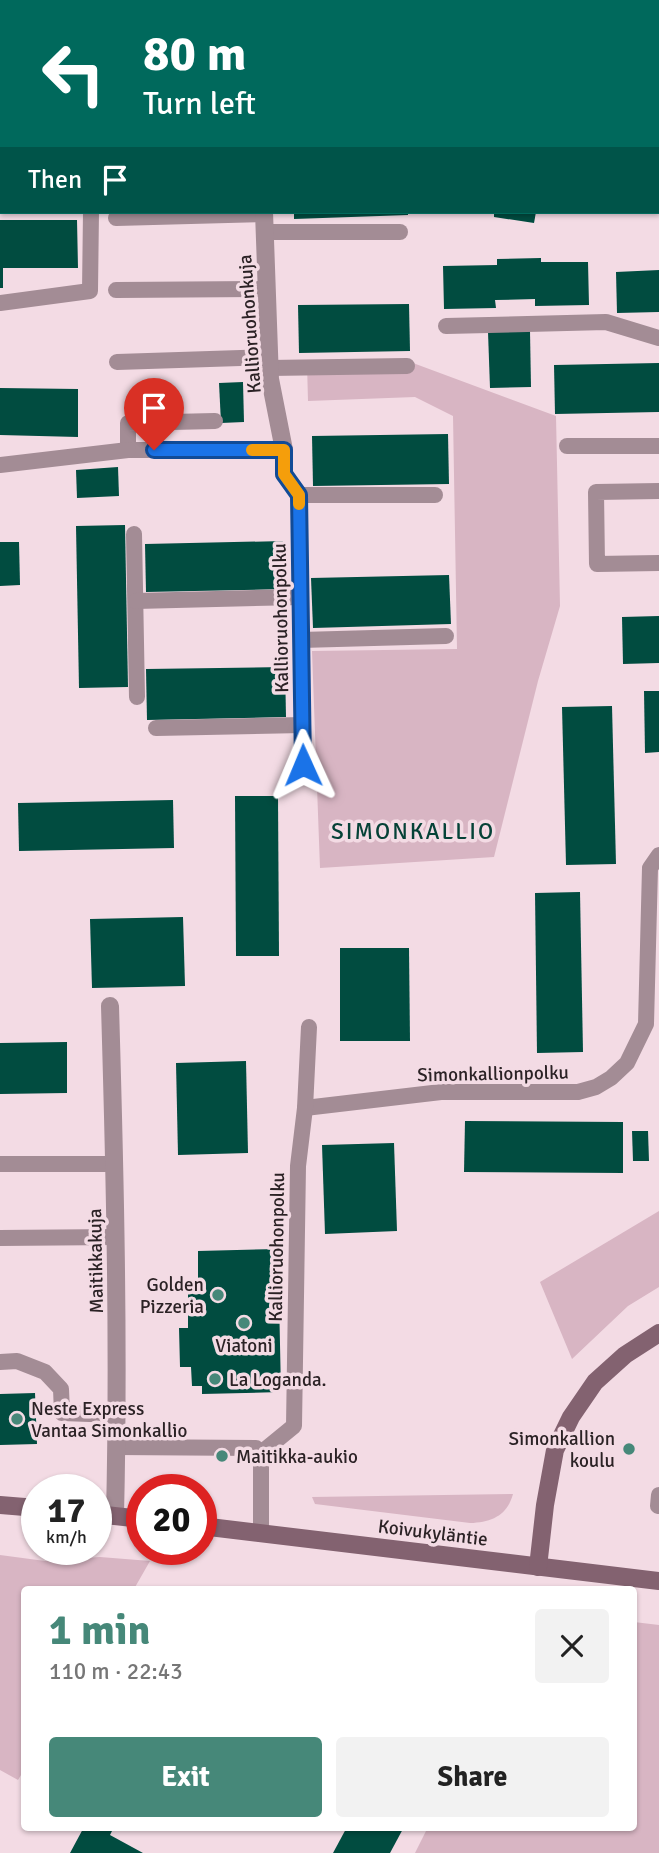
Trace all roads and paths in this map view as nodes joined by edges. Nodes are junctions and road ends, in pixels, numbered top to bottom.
1 (91, 214) edge
2 (116, 218) dead end
3 (264, 219) edge
4 (400, 232) dead end
5 (266, 289) junction
6 (116, 290) dead end
7 (0, 303) edge
8 (446, 326) dead end
9 (659, 338) edge
10 (117, 362) dead end
11 (269, 362) junction
12 (407, 366) dead end
13 (215, 421) dead end
14 (567, 446) dead end
15 (659, 446) edge
16 (128, 450) junction
17 (284, 450) junction
18 (0, 465) edge
19 (284, 474) joint
20 (659, 491) edge
21 (299, 495) junction
22 (435, 495) dead end
23 (134, 534) dead end
24 (659, 564) edge
25 (300, 597) junction
26 (135, 601) junction
27 (446, 636) dead end
28 (301, 640) junction
29 (137, 697) dead end
30 (303, 725) junction
31 (156, 728) dead end
32 (303, 765) dead end
33 (659, 855) edge
34 (110, 1006) dead end
35 (309, 1027) dead end
36 (304, 1108) junction
37 (0, 1164) edge
38 (115, 1164) junction
39 (116, 1237) junction
40 (0, 1238) edge
41 (659, 1334) edge
42 (0, 1363) edge
43 (117, 1415) junction
44 (117, 1447) junction
45 (261, 1453) junction
46 (0, 1504) edge
47 (21, 1506) edge
48 (112, 1516) edge
49 (115, 1516) junction
50 (126, 1517) edge
51 (217, 1528) edge
52 (261, 1534) junction
53 (538, 1567) junction
54 (659, 1581) edge

1 - 7 lane
2 - 3 lane
3 - 4 lane
3 - 5 street, Kallioruohonkuja
5 - 6 lane
5 - 11 street, Kallioruohonkuja
8 - 9 lane
10 - 11 lane
11 - 12 lane
11 - 17 street, Kallioruohonkuja
13 - 16 lane
14 - 15 lane
16 - 17 lane
16 - 18 lane
17 - 19 street, Kallioruohonkuja
19 - 21 lane
20 - 24 lane
21 - 22 lane
21 - 25 lane, Kallioruohonpolku
23 - 26 lane
25 - 26 lane
25 - 28 lane, Kallioruohonpolku
26 - 29 lane
27 - 28 lane
28 - 30 lane, Kallioruohonpolku
30 - 31 lane
30 - 32 lane, Kallioruohonpolku
33 - 36 lane, Simonkallionpolku
34 - 38 street, Maitikkakuja
35 - 36 lane, Kallioruohonpolku
36 - 45 lane, Kallioruohonpolku
37 - 38 lane
38 - 39 street, Maitikkakuja
39 - 40 lane
39 - 43 street, Maitikkakuja
41 - 53 main road
42 - 43 lane
43 - 44 street, Maitikkakuja
44 - 45 lane
44 - 49 street, Maitikkakuja
45 - 52 lane
46 - 47 main road
48 - 49 main road
49 - 50 main road
51 - 52 main road, Koivukyläntie
52 - 53 main road, Koivukyläntie
53 - 54 main road, Koivukyläntie

